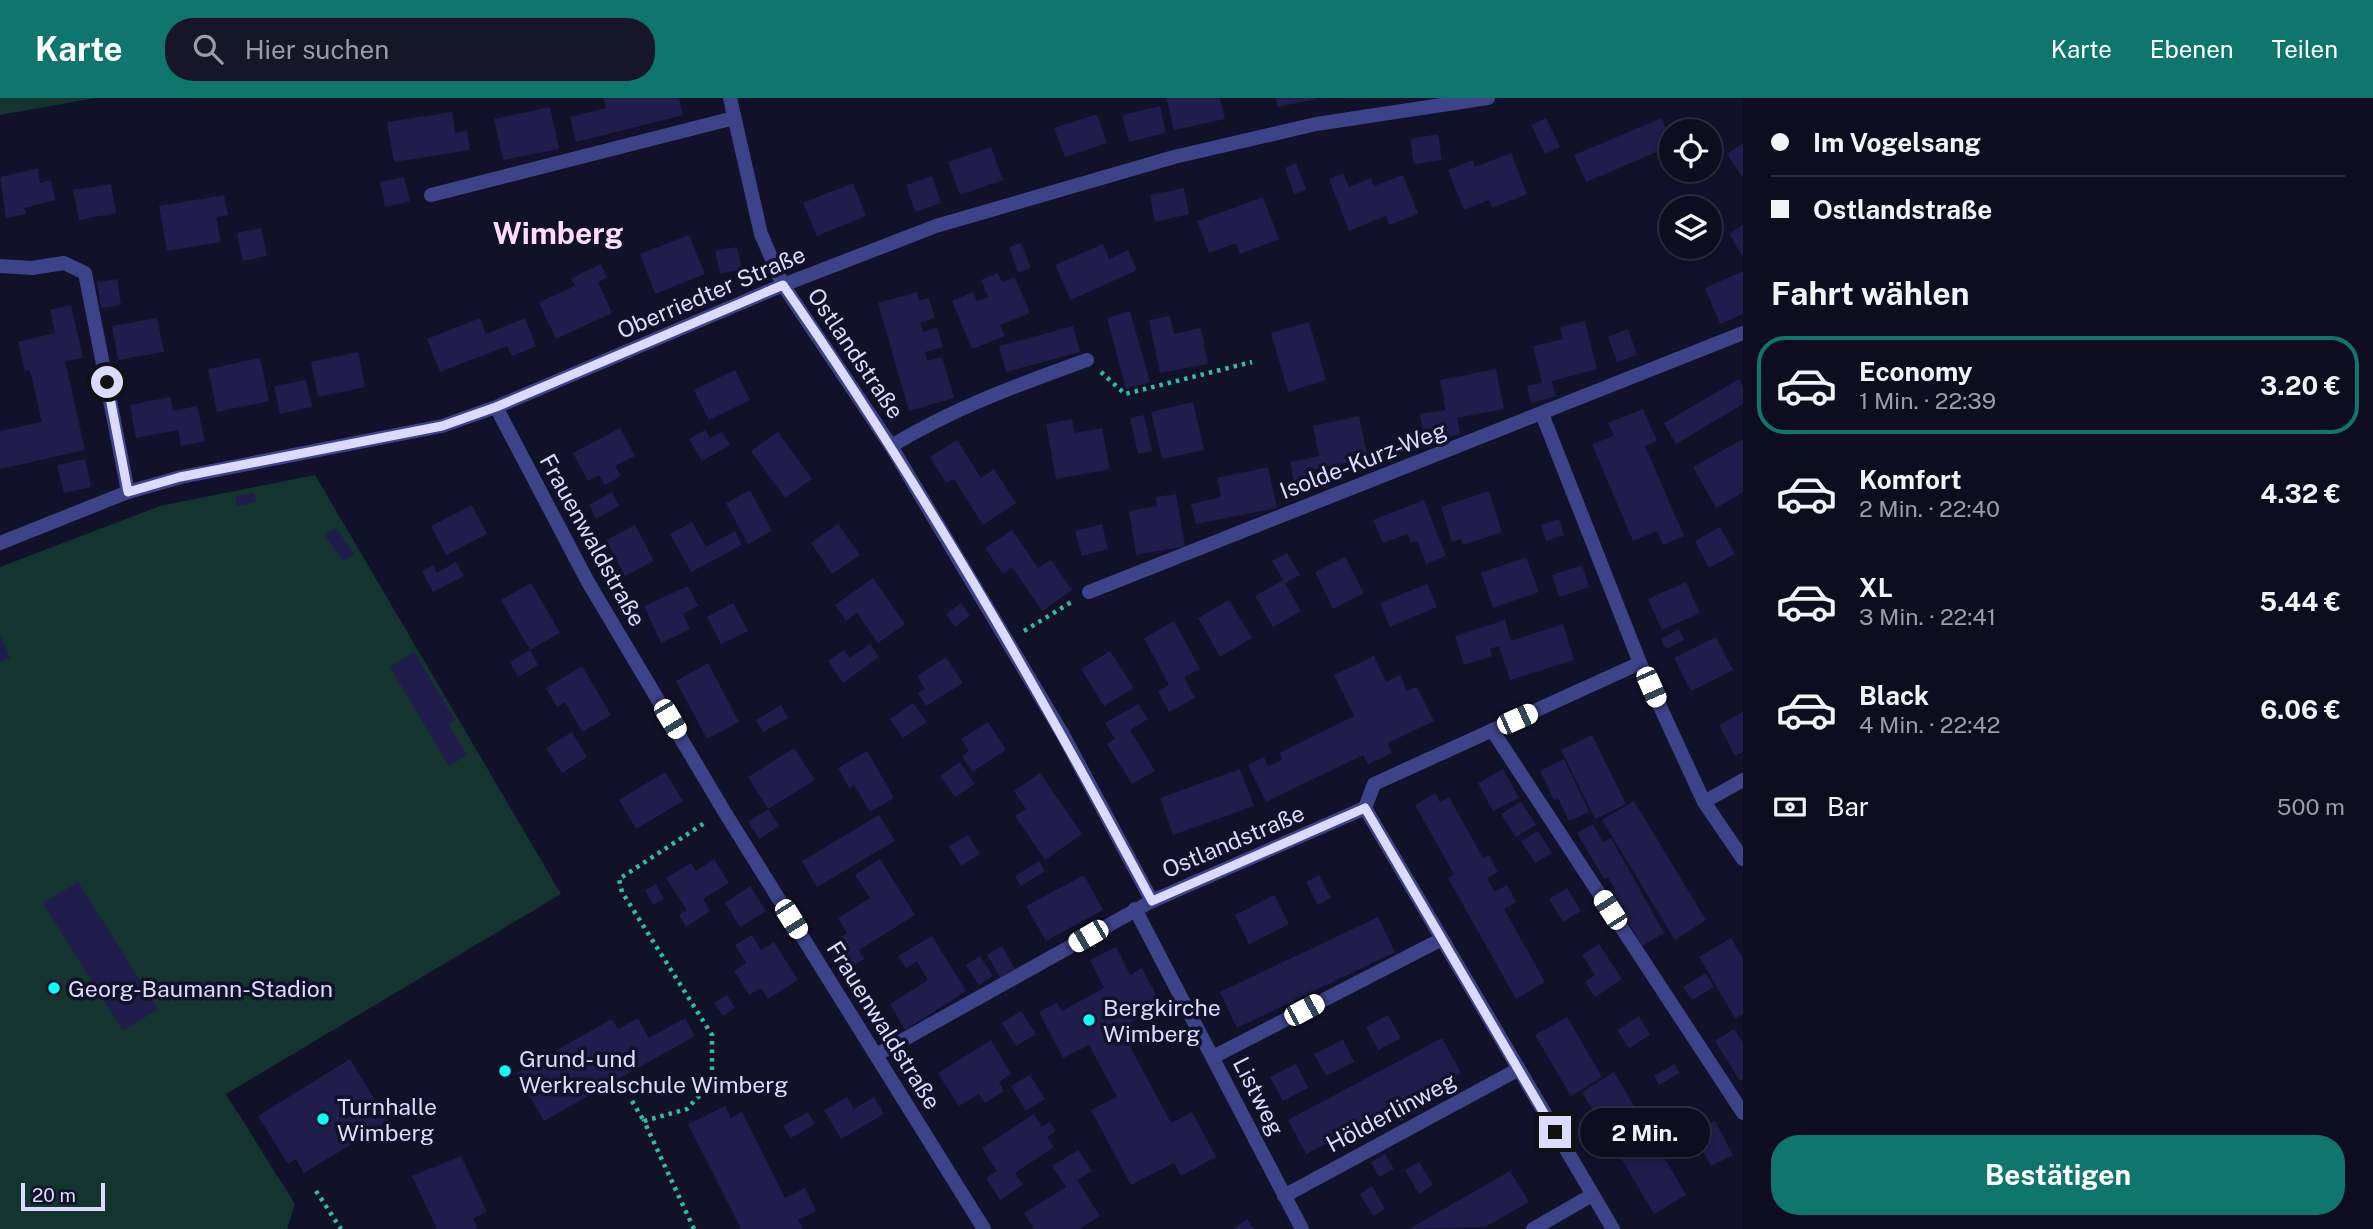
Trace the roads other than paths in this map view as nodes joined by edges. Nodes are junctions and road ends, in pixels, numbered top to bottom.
1 (730, 98) edge
2 (1488, 98) edge
3 (734, 118) junction
4 (431, 195) dead end
5 (0, 266) edge
6 (783, 285) junction
7 (1743, 333) edge
8 (1087, 360) road end
9 (496, 407) junction
10 (1542, 414) junction
11 (891, 446) junction
12 (128, 492) junction
13 (0, 543) edge
14 (1089, 592) road end
15 (1640, 663) junction
16 (1492, 730) junction
17 (1743, 780) edge
18 (1704, 802) junction
19 (1365, 808) junction
20 (1743, 859) edge
21 (1152, 901) junction
22 (1135, 909) junction
23 (1441, 939) junction
24 (876, 1055) junction
25 (1213, 1057) junction
26 (1519, 1069) junction
27 (1743, 1113) edge
28 (1592, 1195) junction
29 (1284, 1196) junction
30 (984, 1229) edge
31 (1302, 1229) edge
32 (1533, 1229) edge
33 (1613, 1229) edge

1 - 3 street, Ostlandstraße
2 - 6 street, Oberriedter Straße
3 - 4 street
3 - 6 street, Ostlandstraße
5 - 12 street
6 - 9 street, Oberriedter Straße
6 - 11 street, Ostlandstraße
7 - 10 street, Isolde-Kurz-Weg
8 - 11 street, Ostlandstraße
9 - 12 street, Oberriedter Straße
9 - 24 street, Frauenwaldstraße
10 - 14 street, Isolde-Kurz-Weg
10 - 15 street
11 - 21 street, Ostlandstraße
12 - 13 street, Oberriedter Straße
15 - 16 street
15 - 18 street
16 - 19 street
16 - 27 street
17 - 18 street
18 - 20 street
19 - 21 street, Ostlandstraße
19 - 23 street
21 - 22 street
22 - 24 street
22 - 25 street, Listweg
23 - 25 street
23 - 26 street
24 - 30 street, Frauenwaldstraße
25 - 29 street, Listweg
26 - 28 street
26 - 29 street, Hölderlinweg
28 - 32 street
28 - 33 street
29 - 31 street, Listweg

